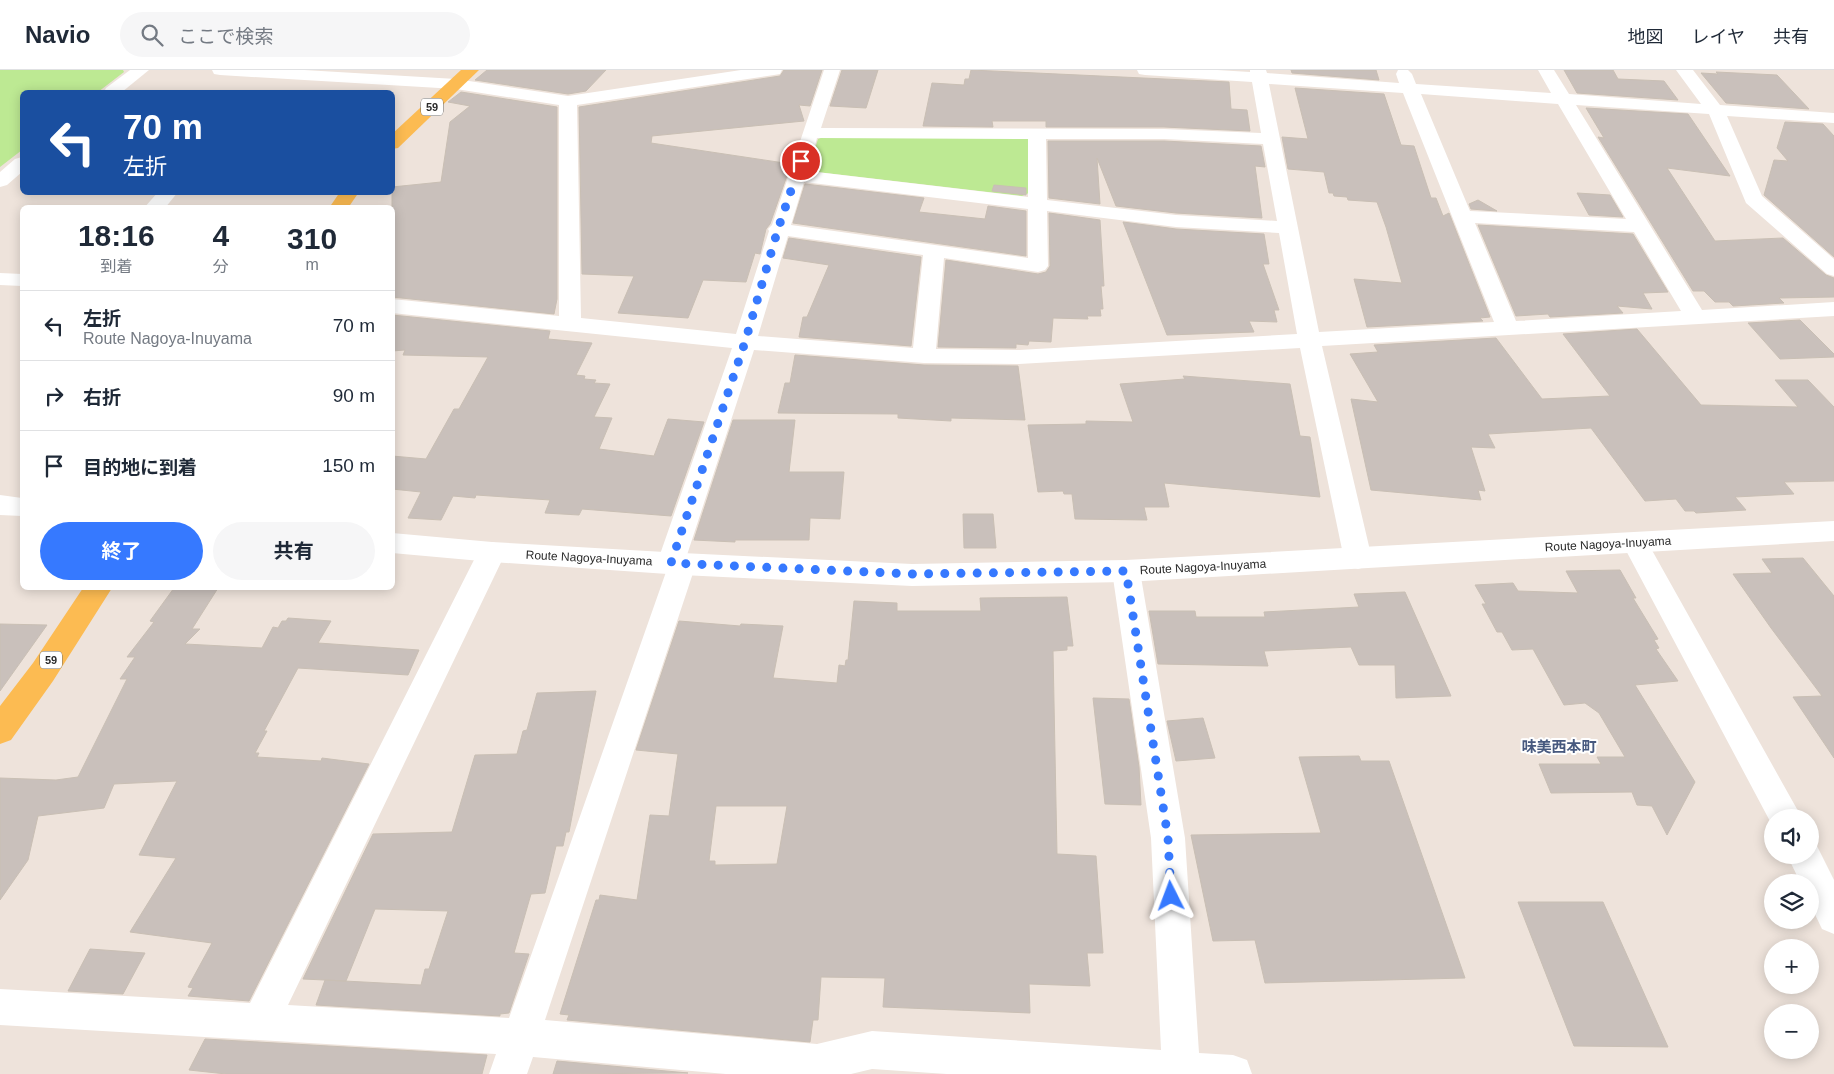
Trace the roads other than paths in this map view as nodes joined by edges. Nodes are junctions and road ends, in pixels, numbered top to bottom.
1 (140, 70) edge
2 (220, 70) edge
3 (472, 70) edge
4 (832, 70) edge
5 (1145, 70) edge
6 (1402, 70) edge
7 (1546, 70) edge
8 (1684, 70) edge
9 (768, 71) edge
10 (316, 73) edge
11 (1258, 74) edge
12 (456, 84) junction
13 (1409, 89) junction
14 (115, 90) edge
15 (295, 90) edge
16 (1562, 99) junction
17 (568, 101) junction
18 (1716, 111) junction
19 (1834, 118) edge
20 (810, 132) junction
21 (1037, 134) junction
22 (1271, 139) junction
23 (395, 141) edge
24 (20, 165) edge
25 (797, 175) junction
26 (0, 181) edge
27 (166, 195) edge
28 (1038, 203) junction
29 (156, 205) edge
30 (1462, 216) junction
31 (1640, 226) junction
32 (1288, 228) junction
33 (778, 229) junction
34 (934, 250) junction
35 (1834, 270) edge
36 (0, 279) edge
37 (20, 280) edge
38 (395, 306) edge
39 (1834, 309) edge
40 (1696, 318) junction
41 (570, 324) junction
42 (1508, 329) junction
43 (1309, 340) junction
44 (745, 342) junction
45 (924, 356) junction
46 (0, 505) edge
47 (20, 507) edge
48 (1834, 531) edge
49 (395, 543) edge
50 (1635, 543) junction
51 (492, 552) junction
52 (1358, 558) junction
53 (676, 563) junction
54 (1126, 571) junction
55 (97, 590) edge
56 (0, 730) edge
57 (1781, 809) edge
58 (1808, 864) edge
59 (1834, 917) edge
60 (0, 1007) edge
61 (260, 1021) junction
62 (520, 1037) junction
63 (1180, 1073) edge
64 (508, 1074) edge
65 (1233, 1074) edge

1 - 14 street
2 - 10 street
3 - 12 main road, 59
4 - 20 street
5 - 11 street
6 - 13 street
7 - 16 street
8 - 18 street
9 - 17 street
10 - 12 street
10 - 15 street
11 - 13 street
11 - 22 street
12 - 17 street
12 - 23 main road, 59
13 - 16 street
13 - 30 street
16 - 18 street
16 - 31 street
17 - 41 street
18 - 19 street
18 - 35 street
20 - 21 street
20 - 25 street
21 - 22 street
21 - 28 street
22 - 32 street
24 - 26 street
25 - 28 street
25 - 33 street
27 - 29 street
28 - 32 street
28 - 34 street
30 - 31 street
30 - 42 street
31 - 40 street
32 - 43 street
33 - 34 street
33 - 44 street
34 - 45 street
36 - 37 street
38 - 41 street
39 - 40 street
40 - 42 street
41 - 44 street
42 - 43 street
43 - 45 street
43 - 52 street
44 - 45 street
44 - 53 street
46 - 47 street
48 - 50 street, Route Nagoya-Inuyama
49 - 51 street, Route Nagoya-Inuyama
50 - 52 street, Route Nagoya-Inuyama
50 - 57 street
51 - 53 street, Route Nagoya-Inuyama
51 - 61 street
52 - 54 street, Route Nagoya-Inuyama
53 - 54 street, Route Nagoya-Inuyama
53 - 62 street
54 - 63 street
55 - 56 main road, 59
58 - 59 street
60 - 61 street
61 - 62 street
62 - 63 street
62 - 64 street
63 - 65 street

